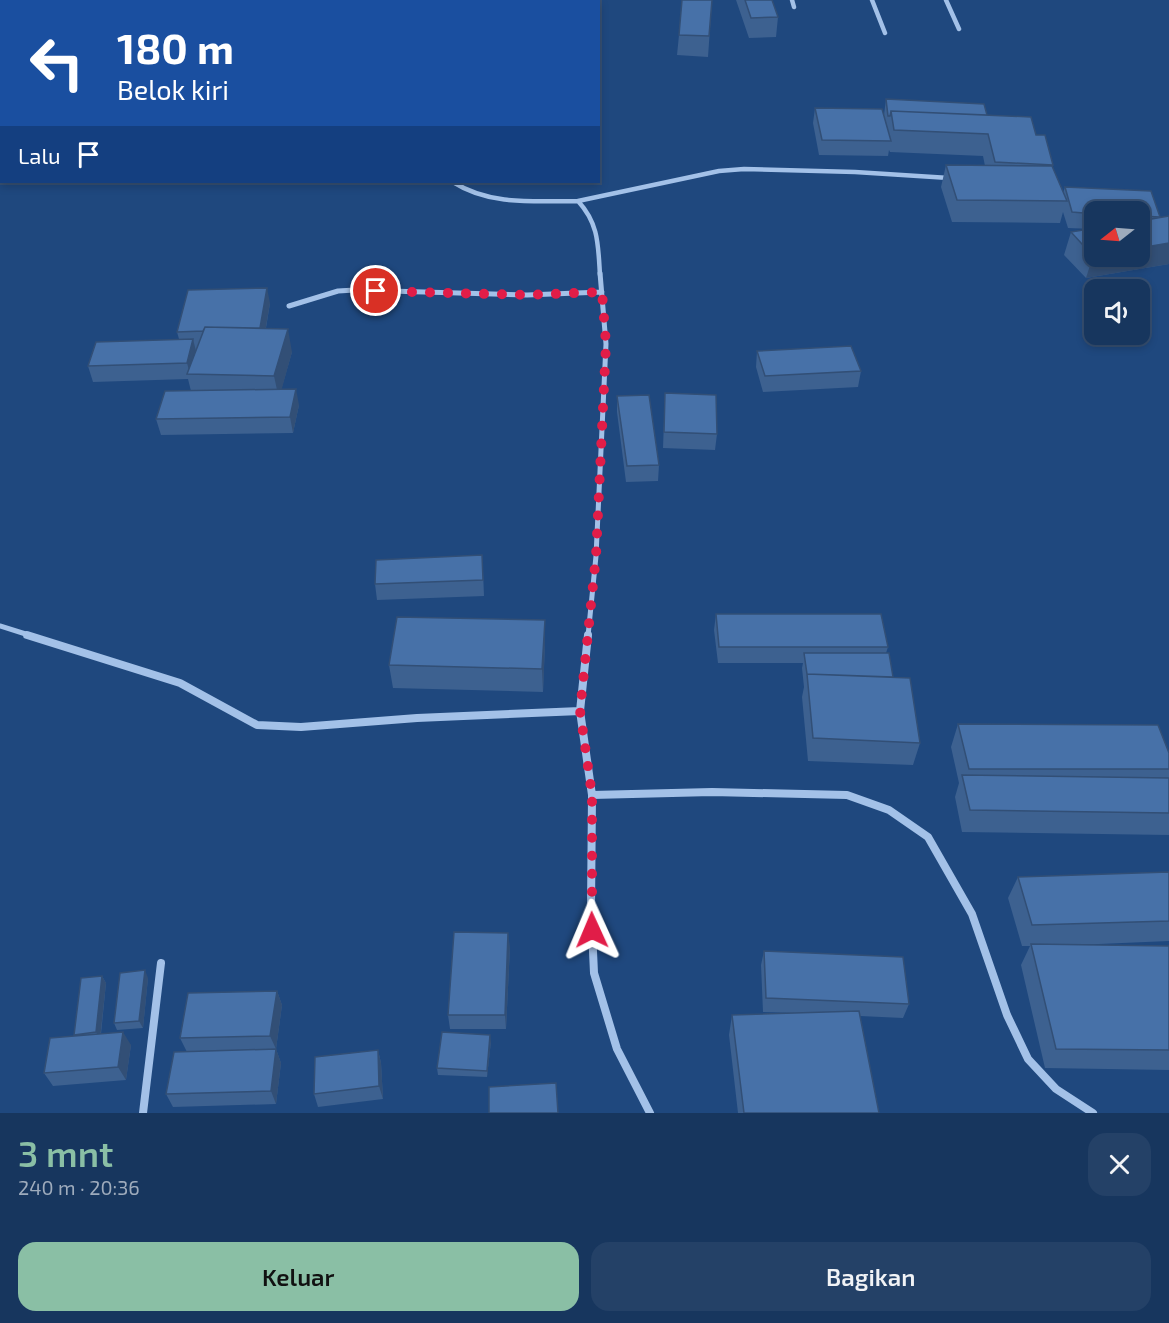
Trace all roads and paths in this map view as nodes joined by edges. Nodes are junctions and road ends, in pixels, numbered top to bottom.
1 (792, 0) edge
2 (872, 0) edge
3 (946, 0) edge
4 (794, 8) dead end
5 (959, 29) dead end
6 (885, 33) dead end
7 (957, 179) edge
8 (454, 183) edge
9 (578, 201) junction
10 (602, 292) junction
11 (289, 306) dead end
12 (0, 626) edge
13 (580, 711) junction
14 (592, 795) junction
15 (161, 963) dead end
16 (143, 1113) edge
17 (650, 1113) edge
18 (1093, 1113) edge

1 - 4 street
2 - 6 street
3 - 5 street
7 - 9 street
8 - 9 street
9 - 10 street
10 - 11 street
10 - 13 street
12 - 13 street
13 - 14 street
14 - 17 street
14 - 18 street
15 - 16 street

